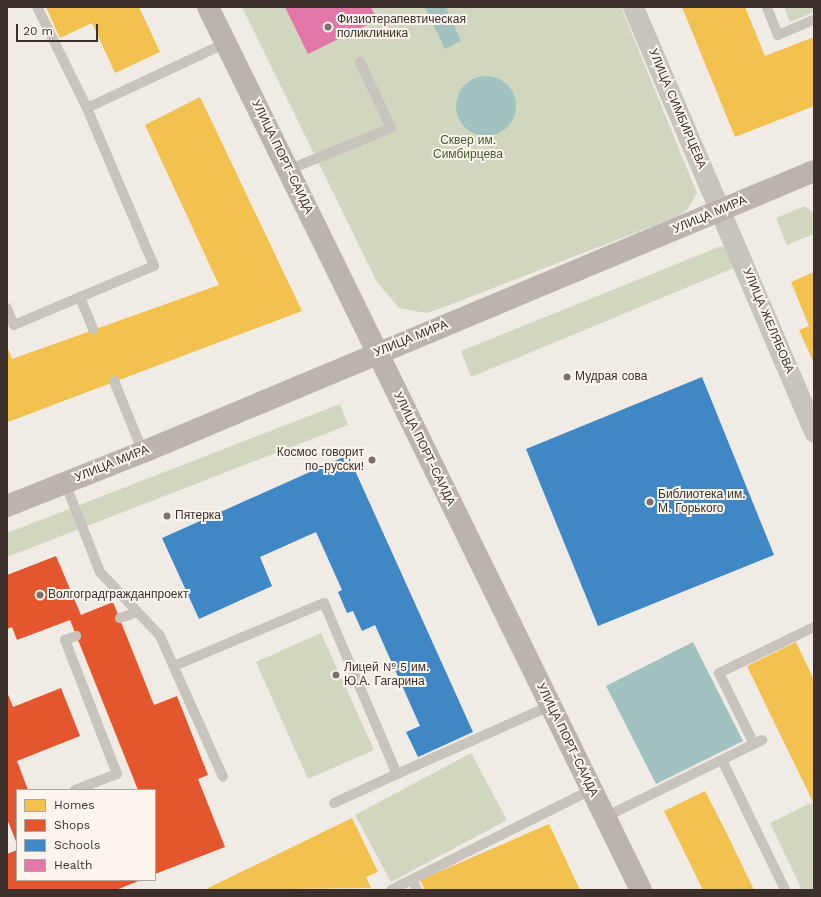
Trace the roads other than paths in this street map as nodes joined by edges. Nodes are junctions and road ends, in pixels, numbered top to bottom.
1 (37, 7) edge
2 (208, 7) edge
3 (634, 7) edge
4 (767, 7) edge
5 (814, 20) edge
6 (226, 43) junction
7 (360, 62) dead end
8 (87, 108) junction
9 (288, 170) junction
10 (814, 171) edge
11 (723, 210) junction
12 (80, 297) junction
13 (7, 308) edge
14 (93, 330) dead end
15 (378, 352) junction
16 (114, 381) dead end
17 (814, 432) edge
18 (144, 452) junction
19 (65, 483) junction
20 (7, 506) edge
21 (137, 612) junction
22 (120, 618) dead end
23 (814, 627) edge
24 (76, 636) dead end
25 (174, 666) junction
26 (550, 706) junction
27 (722, 760) junction
28 (397, 774) junction
29 (223, 777) dead end
30 (78, 789) edge
31 (592, 790) junction
32 (334, 802) dead end
33 (605, 817) junction
34 (412, 880) junction
35 (391, 890) edge
36 (417, 890) edge
37 (641, 890) edge
38 (785, 890) edge

1 - 8 lane
2 - 6 street, УЛИЦА ПОРТ-САИДА
3 - 11 street, УЛИЦА СИМБИРЦЕВА
4 - 5 lane
6 - 8 lane
6 - 9 street, УЛИЦА ПОРТ-САИДА
7 - 9 lane
8 - 12 lane
9 - 15 street, УЛИЦА ПОРТ-САИДА
10 - 11 street, УЛИЦА МИРА
11 - 15 street, УЛИЦА МИРА
11 - 17 street, УЛИЦА ЖЕЛЯБОВА
12 - 13 lane
12 - 14 lane
15 - 18 street, УЛИЦА МИРА
15 - 26 street, УЛИЦА ПОРТ-САИДА
16 - 18 lane
18 - 19 street, УЛИЦА МИРА
19 - 20 street, УЛИЦА МИРА
19 - 21 lane
21 - 22 lane
21 - 25 lane
23 - 27 lane
24 - 30 lane
25 - 28 lane
25 - 29 lane
26 - 28 lane
26 - 31 street, УЛИЦА ПОРТ-САИДА
27 - 33 lane
27 - 38 lane
28 - 32 lane
31 - 33 street, УЛИЦА ПОРТ-САИДА
31 - 34 lane
33 - 37 street, УЛИЦА ПОРТ-САИДА
34 - 35 lane
34 - 36 lane

